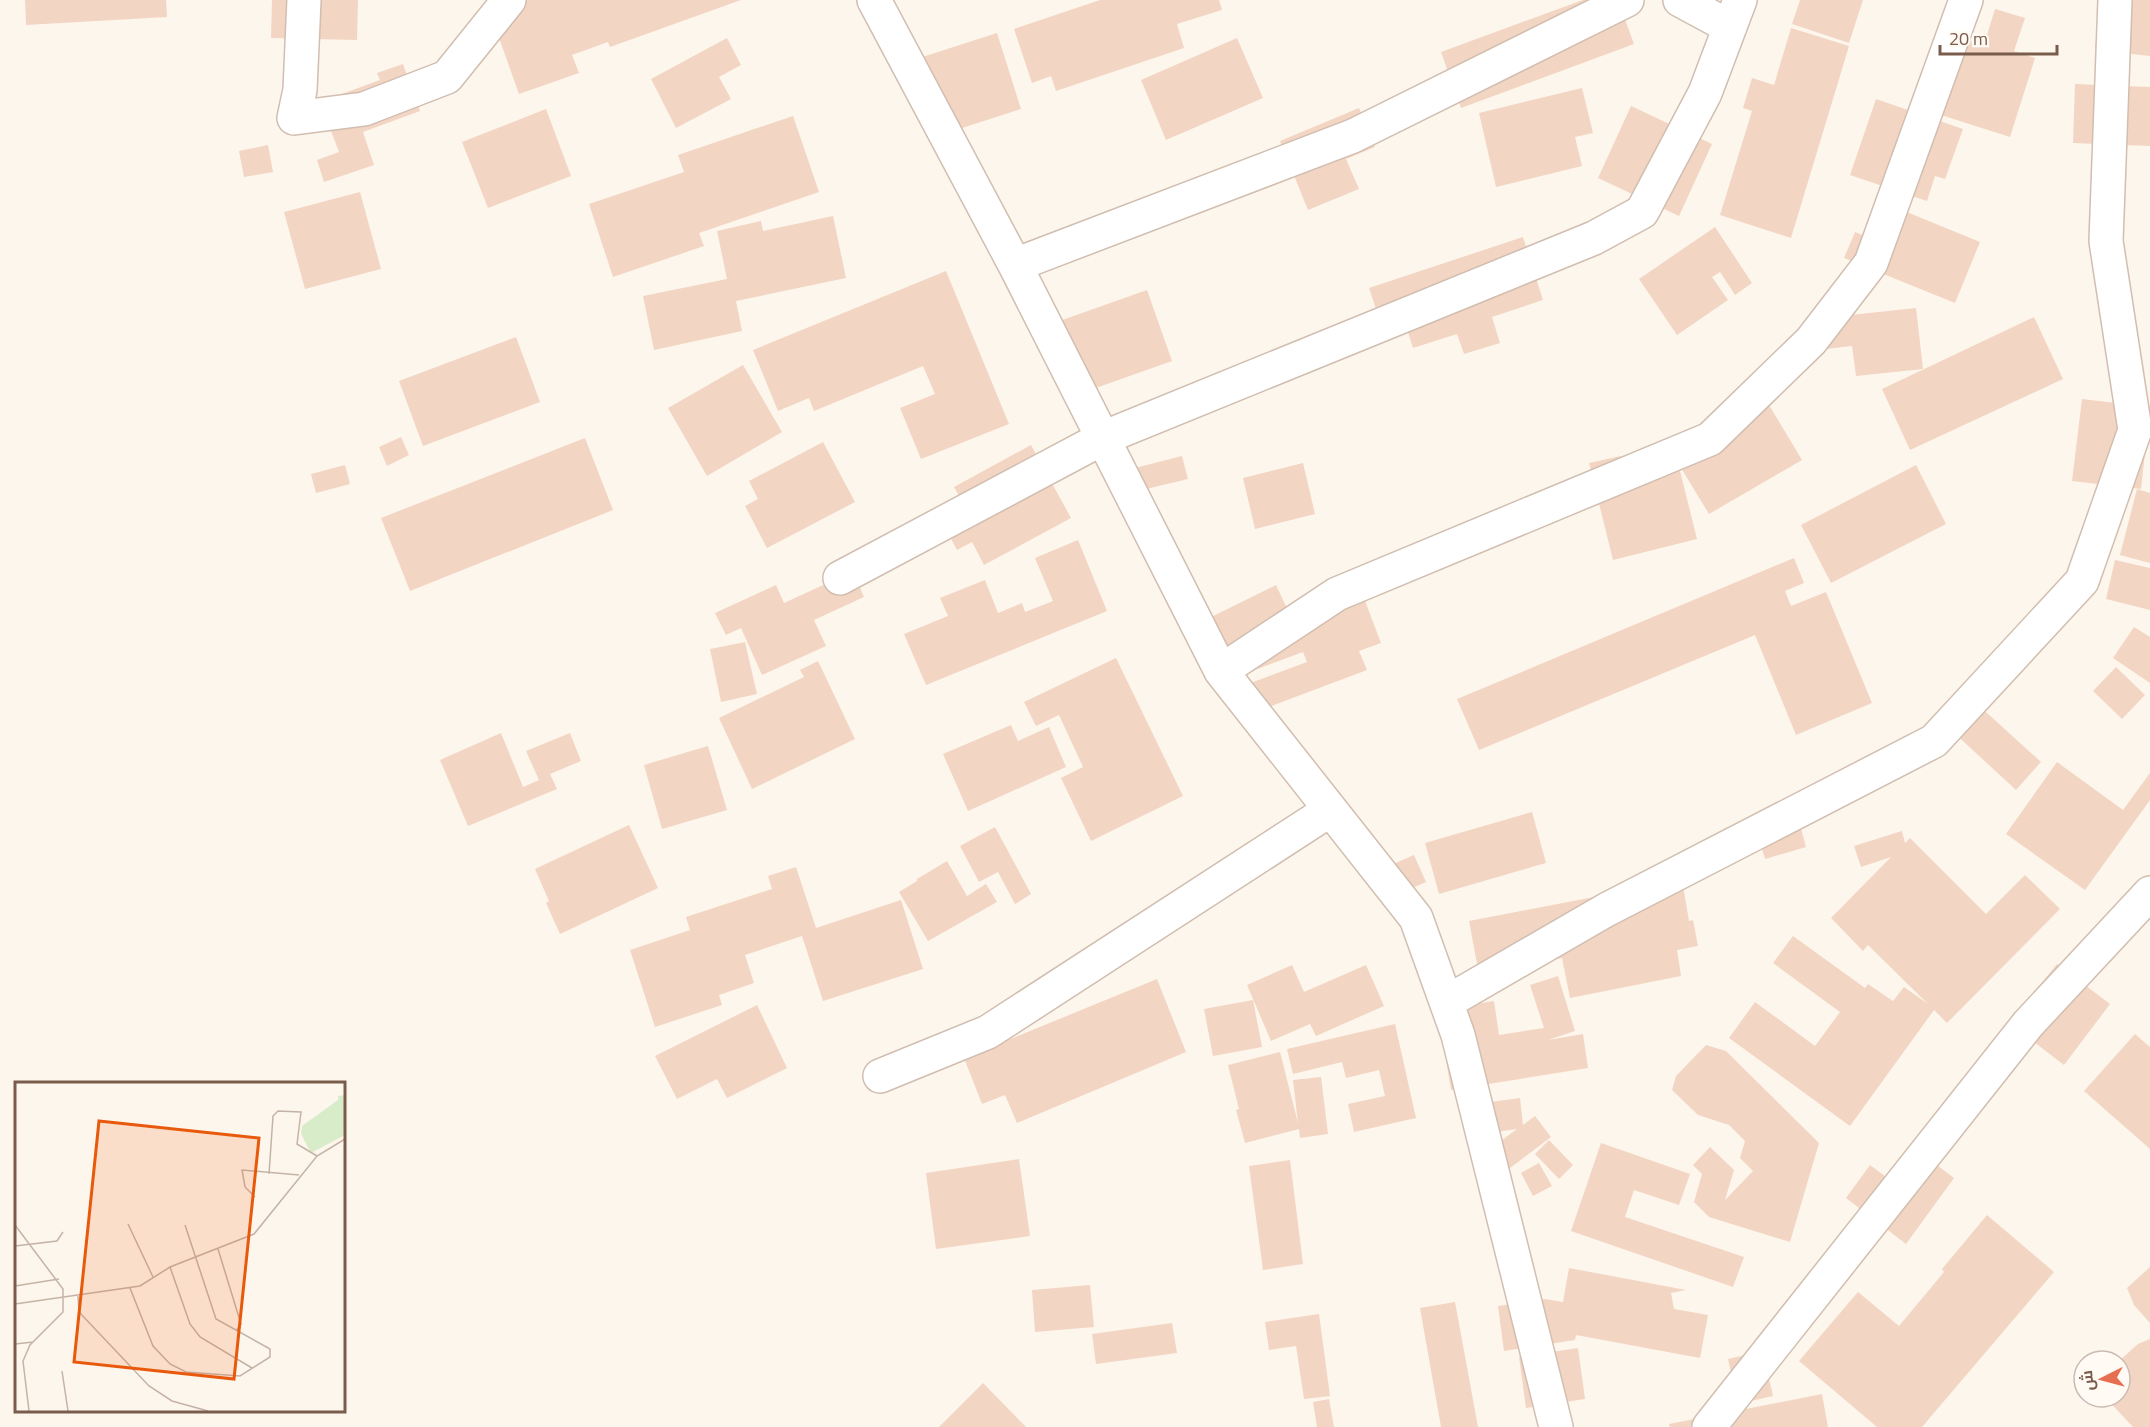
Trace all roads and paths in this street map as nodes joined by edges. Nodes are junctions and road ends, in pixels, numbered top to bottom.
1 (304, 0) edge
2 (509, 0) edge
3 (874, 0) edge
4 (1628, 0) edge
5 (1680, 0) edge
6 (1966, 0) edge
7 (2115, 0) edge
8 (1735, 13) edge
9 (1015, 265) junction
10 (1103, 438) junction
11 (840, 578) dead end
12 (1221, 671) junction
13 (1330, 810) junction
14 (2150, 893) edge
15 (1447, 1002) junction
16 (880, 1076) dead end
17 (1556, 1427) edge
18 (1709, 1427) edge

1 - 2 street
3 - 9 street
4 - 9 street
5 - 8 street
6 - 12 street
7 - 15 street
8 - 10 street
9 - 10 street
10 - 11 street
10 - 12 street
12 - 13 street
13 - 15 street
13 - 16 street
14 - 18 street
15 - 17 street

